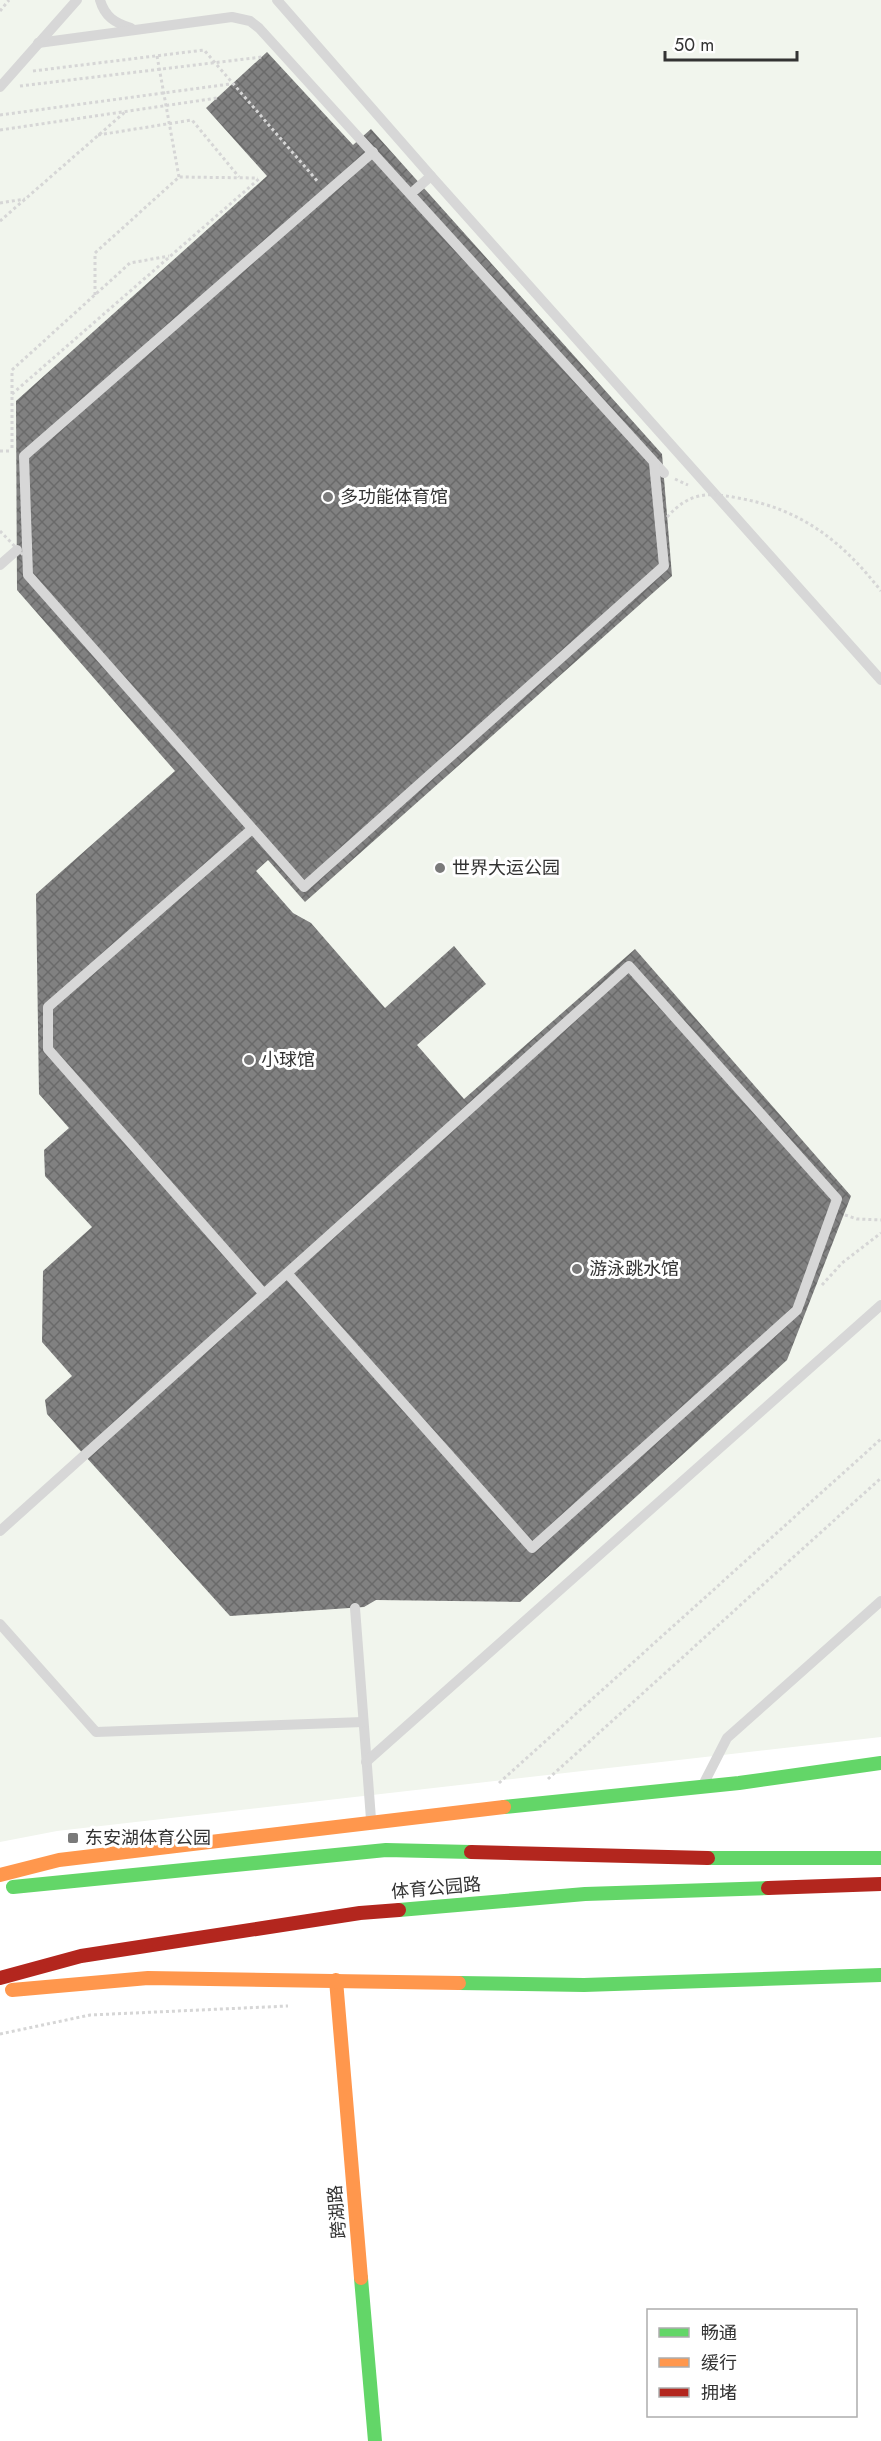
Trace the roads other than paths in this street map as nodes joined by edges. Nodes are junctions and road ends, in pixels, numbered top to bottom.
1 (77, 0) edge
2 (100, 0) edge
3 (277, 0) edge
4 (137, 30) junction
5 (38, 44) junction
6 (6, 87) edge
7 (373, 152) junction
8 (431, 176) junction
9 (415, 190) dead end
10 (654, 463) junction
11 (664, 473) dead end
12 (14, 552) road end
13 (0, 565) edge
14 (881, 680) edge
15 (252, 829) junction
16 (287, 1273) junction
17 (264, 1294) junction
18 (881, 1305) edge
19 (0, 1531) edge
20 (881, 1601) edge
21 (355, 1608) dead end
22 (0, 1624) edge
23 (363, 1722) junction
24 (366, 1762) junction
25 (881, 1763) edge
26 (703, 1787) junction
27 (371, 1823) junction
28 (881, 1858) edge
29 (0, 1875) edge
30 (881, 1884) edge
31 (0, 1888) edge
32 (881, 1975) edge
33 (0, 1978) edge
34 (336, 1980) junction
35 (0, 1991) edge
36 (375, 2441) edge

1 - 5 lane
2 - 4 lane
3 - 8 lane
4 - 5 lane
4 - 7 lane
5 - 6 lane
7 - 10 lane
7 - 15 lane
8 - 9 lane
8 - 14 lane
10 - 11 lane
10 - 15 lane
12 - 13 lane
15 - 17 lane
16 - 16 lane
16 - 17 lane
17 - 19 lane
18 - 24 lane
20 - 26 lane
21 - 23 lane
22 - 23 lane
23 - 24 lane
24 - 27 lane
25 - 26 street
26 - 27 street
27 - 29 street
28 - 31 street, 体育公园路
30 - 33 street, 体育公园路
32 - 34 street
34 - 35 street
34 - 36 street, 跨湖路

